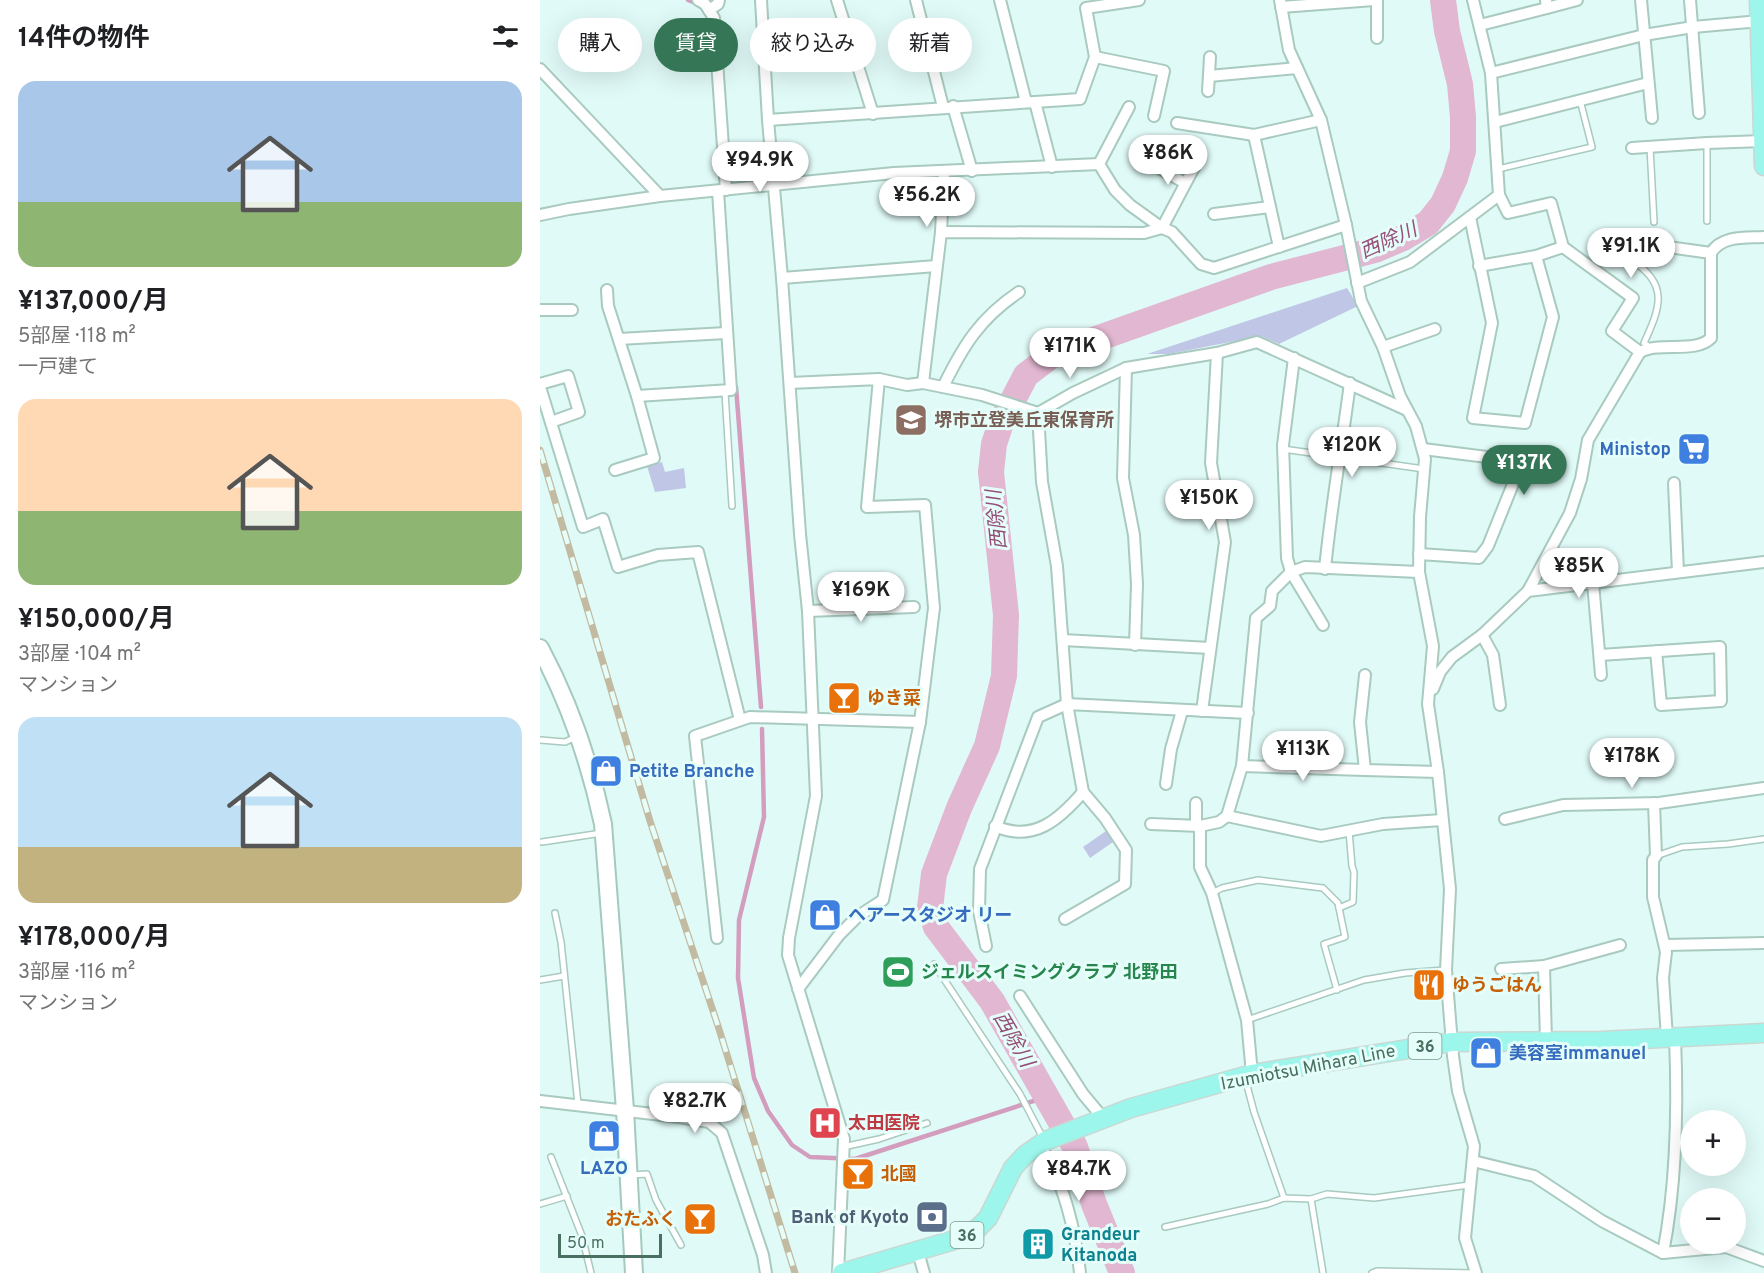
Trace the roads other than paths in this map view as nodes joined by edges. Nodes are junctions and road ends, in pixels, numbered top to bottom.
1 (698, 0) edge
2 (719, 0) edge
3 (761, 0) edge
4 (837, 0) edge
5 (916, 0) edge
6 (1000, 0) edge
7 (1139, 0) edge
8 (1376, 0) edge
9 (1473, 0) edge
10 (1577, 0) edge
11 (1641, 0) edge
12 (1690, 0) edge
13 (1759, 0) edge
14 (1085, 4) edge
15 (1281, 4) edge
16 (1547, 4) edge
17 (709, 10) junction
18 (1760, 21) junction
19 (1480, 25) junction
20 (1693, 27) junction
21 (1644, 35) junction
22 (1377, 38) dead end
23 (1095, 57) junction
24 (1210, 57) dead end
25 (1297, 68) junction
26 (540, 69) edge
27 (1491, 73) junction
28 (1209, 76) junction
29 (1648, 83) junction
30 (1209, 91) dead end
31 (1580, 100) junction
32 (1031, 102) junction
33 (948, 107) junction
34 (1129, 107) dead end
35 (873, 114) junction
36 (1700, 114) dead end
37 (1154, 116) dead end
38 (1653, 118) dead end
39 (768, 120) junction
40 (1322, 120) junction
41 (1496, 122) junction
42 (1177, 123) dead end
43 (1254, 135) junction
44 (1763, 141) edge
45 (1707, 142) junction
46 (1650, 147) junction
47 (1632, 148) dead end
48 (1136, 155) dead end
49 (1199, 158) dead end
50 (1099, 164) junction
51 (1764, 166) edge
52 (1052, 167) junction
53 (1498, 169) junction
54 (972, 171) junction
55 (944, 172) junction
56 (1185, 183) junction
57 (773, 186) junction
58 (722, 191) junction
59 (1499, 195) junction
60 (660, 196) junction
61 (1270, 207) junction
62 (1214, 214) dead end
63 (540, 215) edge
64 (1470, 217) junction
65 (1707, 221) dead end
66 (1654, 222) dead end
67 (1162, 228) junction
68 (1347, 230) junction
69 (941, 232) junction
70 (1764, 237) edge
71 (1632, 242) joint
72 (1279, 247) junction
73 (1563, 247) junction
74 (1712, 253) junction
75 (1536, 256) junction
76 (936, 266) junction
77 (1479, 266) junction
78 (782, 278) junction
79 (1356, 278) junction
80 (607, 290) dead end
81 (1019, 292) dead end
82 (540, 310) edge
83 (572, 310) dead end
84 (1435, 329) dead end
85 (726, 333) junction
86 (620, 339) junction
87 (1383, 347) junction
88 (1645, 349) junction
89 (1217, 353) junction
90 (1294, 358) junction
91 (1126, 368) junction
92 (879, 379) junction
93 (790, 383) junction
94 (923, 383) junction
95 (1350, 383) junction
96 (540, 386) edge
97 (942, 387) junction
98 (725, 392) junction
99 (637, 396) junction
100 (1407, 410) junction
101 (1036, 412) junction
102 (551, 422) junction
103 (1284, 449) junction
104 (1423, 449) junction
105 (1341, 458) junction
106 (1425, 469) junction
107 (615, 470) dead end
108 (1674, 483) dead end
109 (732, 506) dead end
110 (1419, 554) junction
111 (1764, 562) edge
112 (1325, 569) junction
113 (1419, 572) junction
114 (1678, 572) junction
115 (1291, 573) junction
116 (1593, 583) junction
117 (1528, 591) junction
118 (914, 607) dead end
119 (808, 611) junction
120 (1323, 625) dead end
121 (1482, 635) junction
122 (1062, 640) junction
123 (1135, 645) junction
124 (1433, 646) junction
125 (540, 648) edge
126 (1210, 648) junction
127 (1656, 651) junction
128 (1600, 656) junction
129 (1452, 657) junction
130 (1365, 675) dead end
131 (1601, 675) dead end
132 (1067, 704) junction
133 (1428, 704) junction
134 (1500, 705) dead end
135 (1182, 711) junction
136 (1202, 711) junction
137 (1248, 713) junction
138 (740, 720) junction
139 (813, 720) junction
140 (920, 722) junction
141 (579, 736) junction
142 (540, 740) edge
143 (1242, 766) junction
144 (1365, 770) junction
145 (1438, 772) junction
146 (1166, 784) dead end
147 (1764, 788) edge
148 (1083, 792) junction
149 (1196, 803) dead end
150 (1654, 803) junction
151 (1227, 816) junction
152 (1505, 819) dead end
153 (1442, 820) junction
154 (1151, 824) dead end
155 (995, 826) junction
156 (1198, 826) junction
157 (1349, 831) junction
158 (604, 833) junction
159 (1764, 839) edge
160 (542, 842) dead end
161 (1656, 856) junction
162 (1212, 893) junction
163 (1339, 908) junction
164 (555, 913) dead end
165 (1065, 919) dead end
166 (717, 938) dead end
167 (1764, 943) edge
168 (1620, 945) dead end
169 (1665, 945) junction
170 (986, 946) dead end
171 (934, 964) dead end
172 (1544, 966) junction
173 (1501, 969) dead end
174 (1446, 970) junction
175 (564, 976) junction
176 (540, 980) edge
177 (798, 989) junction
178 (1337, 990) junction
179 (1020, 996) dead end
180 (1247, 1020) junction
181 (1764, 1033) edge
182 (1671, 1037) junction
183 (1546, 1041) junction
184 (1452, 1042) junction
185 (1249, 1075) junction
186 (540, 1101) edge
187 (578, 1104) junction
188 (625, 1110) junction
189 (1099, 1120) junction
190 (927, 1124) dead end
191 (1045, 1142) junction
192 (843, 1147) junction
193 (551, 1157) dead end
194 (1473, 1161) junction
195 (628, 1175) junction
196 (1470, 1185) junction
197 (567, 1196) junction
198 (1284, 1197) junction
199 (1311, 1199) junction
200 (540, 1204) edge
201 (1165, 1227) dead end
202 (681, 1245) dead end
203 (918, 1252) junction
204 (1663, 1253) junction
205 (1764, 1261) edge
206 (591, 1273) edge
207 (634, 1273) edge
208 (766, 1273) edge
209 (840, 1273) edge
210 (924, 1273) edge
211 (1080, 1273) edge
212 (1323, 1273) edge
213 (1372, 1273) edge
214 (1476, 1273) edge

1 - 17 street
2 - 17 street
3 - 39 street
4 - 35 street
5 - 33 street
6 - 32 street
7 - 14 street
8 - 15 street
8 - 22 street
9 - 19 street
10 - 16 street
11 - 21 street
12 - 20 street
13 - 18 main road
14 - 23 street
15 - 25 street
16 - 19 street
17 - 58 street
18 - 20 street
18 - 44 main road
19 - 27 street
20 - 21 street
20 - 36 street
21 - 27 street
21 - 29 street
23 - 32 street
23 - 37 street
24 - 28 street
25 - 28 street
25 - 40 street
26 - 60 street
27 - 41 street
28 - 30 street
29 - 31 street
29 - 38 street
31 - 41 street
31 - 53 lane
32 - 33 street
32 - 52 street
33 - 35 street
33 - 54 street
34 - 50 street
35 - 39 street
39 - 57 street
40 - 43 street
40 - 68 street
41 - 53 street
42 - 43 street
43 - 61 street
44 - 45 street
44 - 51 main road
45 - 46 street
45 - 65 lane
46 - 47 street
46 - 66 lane
48 - 56 street
49 - 56 street
50 - 52 street
50 - 67 street
52 - 54 street
53 - 59 street
54 - 55 street
55 - 57 street
55 - 69 street
56 - 67 street
57 - 58 street
57 - 78 street
58 - 60 street
58 - 85 street
59 - 64 street
59 - 73 street
60 - 63 street
61 - 62 street
61 - 72 street
64 - 77 street
64 - 79 street
67 - 69 street
67 - 72 street
68 - 72 street
68 - 79 street
69 - 76 street
70 - 74 street
71 - 74 street
71 - 88 lane
73 - 75 street
73 - 88 street
74 - 88 street
75 - 77 street
75 - 77 street
76 - 78 street
76 - 94 street
78 - 93 street
79 - 87 street
80 - 86 street
81 - 97 street
82 - 83 street
84 - 87 street
85 - 86 street
85 - 98 street
86 - 99 street
87 - 100 street
88 - 117 street
89 - 90 street
89 - 91 street
89 - 126 street
90 - 95 street
90 - 103 street
91 - 101 street
91 - 123 street
92 - 93 street
92 - 94 street
92 - 140 street
93 - 119 street
94 - 97 street
95 - 100 street
95 - 105 street
96 - 102 street
96 - 102 street
97 - 101 street
98 - 99 street
98 - 109 lane
99 - 107 street
100 - 104 street
101 - 122 street
102 - 138 street
103 - 105 lane
103 - 115 street
104 - 106 street
104 - 110 street
105 - 106 lane
105 - 112 street
106 - 110 street
108 - 114 street
110 - 113 street
111 - 114 street
112 - 113 street
112 - 115 street
113 - 124 street
114 - 116 street
115 - 120 street
115 - 137 street
116 - 117 street
116 - 128 street
117 - 121 street
118 - 119 street
119 - 139 street
121 - 129 street
121 - 134 street
122 - 123 street
122 - 132 street
123 - 126 street
124 - 129 street
124 - 133 street
125 - 141 street
126 - 136 street
127 - 127 street
127 - 128 street
128 - 131 street
129 - 133 street
130 - 144 street
132 - 135 street
132 - 148 street
132 - 155 street
133 - 145 street
135 - 136 street
135 - 146 street
136 - 137 street
137 - 143 street
138 - 139 street
138 - 166 street
139 - 140 street
139 - 177 street
140 - 177 street
141 - 142 lane
141 - 158 street
143 - 144 street
143 - 151 street
144 - 145 street
145 - 153 street
147 - 150 street
148 - 155 street
148 - 165 street
149 - 156 street
150 - 152 street
150 - 161 street
151 - 156 street
151 - 157 street
153 - 157 street
153 - 174 street
154 - 156 street
155 - 170 street
156 - 162 street
157 - 163 lane
158 - 160 lane
158 - 188 street
159 - 161 lane
161 - 169 street
162 - 163 lane
162 - 180 street
163 - 178 lane
164 - 175 lane
167 - 169 street
168 - 172 street
169 - 182 street
171 - 191 lane
172 - 173 street
172 - 183 street
174 - 178 lane
174 - 184 street
175 - 176 lane
175 - 187 lane
177 - 192 street
178 - 180 lane
179 - 189 street
180 - 185 street
181 - 182 main road, Izumiotsu Mihara Line / 36
182 - 183 main road, Izumiotsu Mihara Line / 36
182 - 204 street
183 - 184 main road, Izumiotsu Mihara Line / 36
184 - 185 main road, Izumiotsu Mihara Line / 36
184 - 194 street
185 - 189 main road, Izumiotsu Mihara Line / 36
185 - 198 lane
186 - 187 street
187 - 188 street
188 - 195 street
188 - 208 street
189 - 191 main road, Izumiotsu Mihara Line / 36
190 - 192 lane
191 - 203 main road, Izumiotsu Mihara Line / 36
191 - 211 street
192 - 209 street
193 - 197 lane
194 - 196 street
194 - 204 street
195 - 202 lane
195 - 207 street
196 - 199 lane
196 - 214 street
197 - 200 lane
197 - 206 lane
198 - 199 lane
198 - 201 lane
199 - 212 lane
203 - 209 main road, Izumiotsu Mihara Line / 36
203 - 210 street
204 - 205 street
213 - 214 lane

